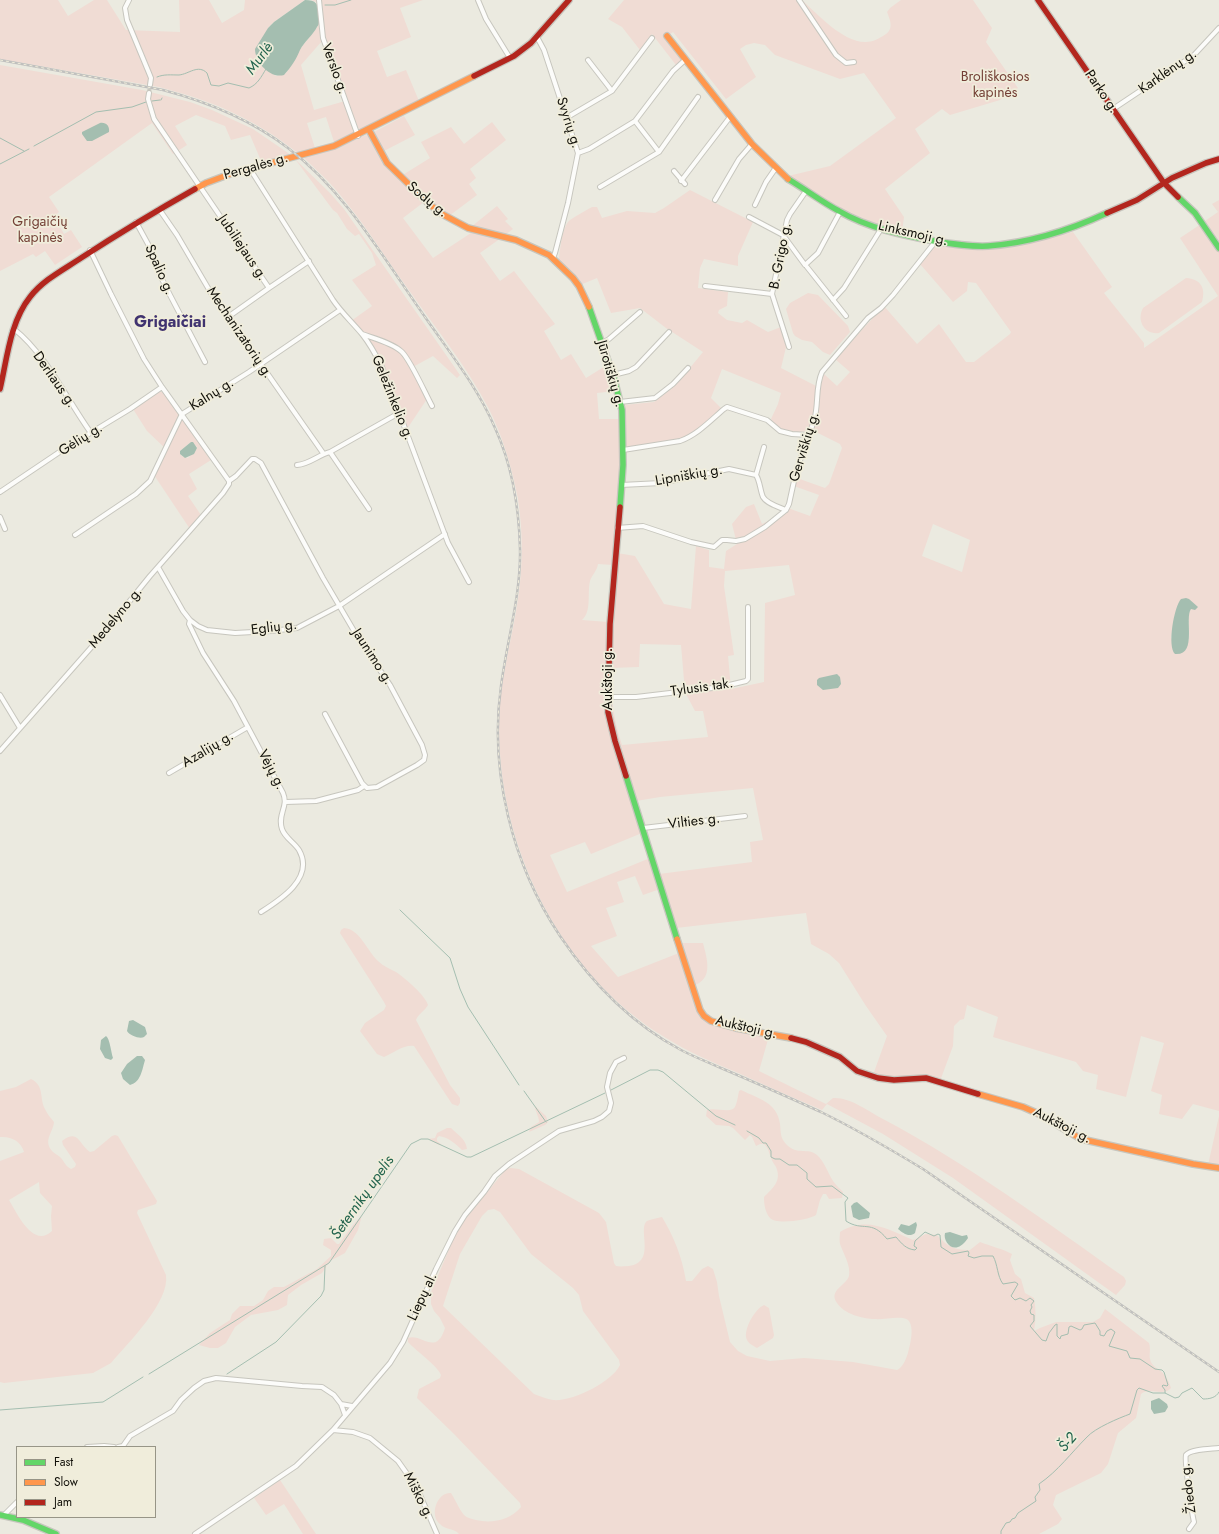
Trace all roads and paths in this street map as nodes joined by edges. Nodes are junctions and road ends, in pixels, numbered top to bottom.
1 (129, 0) edge
2 (320, 0) edge
3 (478, 0) edge
4 (569, 0) edge
5 (799, 0) edge
6 (1038, 0) edge
7 (1219, 28) edge
8 (667, 36) dead end
9 (537, 37) junction
10 (652, 38) dead end
11 (510, 58) junction
12 (588, 60) dead end
13 (685, 60) junction
14 (854, 62) dead end
15 (150, 85) tunnel mouth
16 (612, 91) junction
17 (149, 93) tunnel mouth
18 (698, 97) dead end
19 (1113, 110) junction
20 (565, 116) junction
21 (730, 117) junction
22 (635, 121) junction
23 (369, 130) junction
24 (358, 136) junction
25 (752, 144) junction
26 (659, 152) junction
27 (578, 153) junction
28 (1219, 159) edge
29 (775, 168) junction
30 (250, 169) junction
31 (674, 171) dead end
32 (1164, 183) junction
33 (200, 186) junction
34 (600, 187) dead end
35 (806, 191) junction
36 (714, 200) dead end
37 (755, 205) dead end
38 (159, 209) junction
39 (840, 212) junction
40 (749, 217) dead end
41 (136, 222) junction
42 (881, 229) junction
43 (783, 235) junction
44 (935, 242) junction
45 (1219, 248) edge
46 (90, 250) junction
47 (553, 258) junction
48 (309, 261) junction
49 (806, 266) junction
50 (705, 286) dead end
51 (269, 288) junction
52 (772, 294) junction
53 (832, 300) junction
54 (340, 310) junction
55 (640, 312) dead end
56 (846, 316) dead end
57 (228, 317) junction
58 (14, 329) junction
59 (669, 332) dead end
60 (361, 334) junction
61 (602, 343) junction
62 (789, 347) dead end
63 (205, 362) dead end
64 (260, 364) junction
65 (688, 368) dead end
66 (613, 375) junction
67 (162, 387) junction
68 (0, 389) edge
69 (620, 402) junction
70 (432, 406) dead end
71 (399, 413) junction
72 (182, 414) junction
73 (91, 432) junction
74 (810, 435) junction
75 (764, 447) dead end
76 (623, 450) junction
77 (330, 452) junction
78 (323, 453) junction
79 (297, 465) dead end
80 (756, 475) junction
81 (229, 482) junction
82 (621, 485) junction
83 (0, 492) edge
84 (369, 509) dead end
85 (786, 510) junction
86 (0, 517) edge
87 (617, 528) junction
88 (5, 530) dead end
89 (445, 534) junction
90 (75, 535) dead end
91 (158, 566) junction
92 (470, 582) dead end
93 (339, 606) junction
94 (748, 607) dead end
95 (190, 620) junction
96 (0, 695) edge
97 (607, 697) junction
98 (324, 714) dead end
99 (248, 727) junction
100 (20, 728) junction
101 (0, 751) edge
102 (169, 773) dead end
103 (364, 786) junction
104 (286, 802) junction
105 (745, 816) dead end
106 (643, 828) junction
107 (261, 912) dead end
108 (624, 1058) dead end
109 (1219, 1168) edge
110 (341, 1404) junction
111 (352, 1406) junction
112 (345, 1415) junction
113 (333, 1430) junction
114 (123, 1446) edge
115 (1219, 1448) edge
116 (16, 1503) edge
117 (2, 1515) edge
118 (1189, 1529) dead end
119 (56, 1534) edge
120 (195, 1534) edge
121 (438, 1534) edge

1 - 15 street
2 - 24 street, Verslo g.
3 - 11 street
4 - 9 street, Pergalės g.
5 - 14 street
6 - 19 street, Parko g.
7 - 19 street, Karklėnų g.
8 - 13 street, Linksmoji g.
9 - 11 street, Pergalės g.
9 - 20 street, Svyrių g.
10 - 16 street
11 - 23 street, Pergalės g.
12 - 16 street
13 - 21 street, Linksmoji g.
13 - 22 street
16 - 20 street
17 - 33 street
18 - 26 street
19 - 32 street, Parko g.
20 - 27 street, Svyrių g.
21 - 25 street, Linksmoji g.
21 - 31 street
22 - 26 street
22 - 27 street
23 - 24 street, Pergalės g.
23 - 47 street, Sodų g.
24 - 30 street, Pergalės g.
25 - 29 street, Linksmoji g.
25 - 36 street
26 - 34 street
27 - 47 street, Svyrių g.
28 - 32 street, Linksmoji g.
29 - 35 street, Linksmoji g.
29 - 37 street
30 - 33 street, Pergalės g.
30 - 48 street, Geležinkelio g.
32 - 44 street, Linksmoji g.
32 - 45 street, Parko g.
33 - 38 street, Pergalės g.
33 - 51 street, Jubiliejaus g.
35 - 39 street, Linksmoji g.
35 - 43 street, B. Grigo g.
38 - 41 street, Pergalės g.
38 - 57 street, Mechanizatorių g.
39 - 42 street, Linksmoji g.
39 - 49 street
40 - 43 street
41 - 46 street, Pergalės g.
41 - 63 street, Spalio g.
42 - 44 street, Linksmoji g.
42 - 53 street
43 - 49 street
43 - 52 street, B. Grigo g.
44 - 74 street, Gerviškių g.
46 - 58 street, Pergalės g.
46 - 67 street
47 - 61 street, Jūrotiškių g.
48 - 51 street
48 - 54 street, Geležinkelio g.
49 - 53 street
50 - 52 street
51 - 57 street, Jubiliejaus g.
52 - 62 street, B. Grigo g.
53 - 56 street
54 - 60 street, Geležinkelio g.
54 - 64 street, Kalnų g.
55 - 61 street
57 - 64 street, Mechanizatorių g.
58 - 68 street, Pergalės g.
58 - 73 street, Derliaus g.
59 - 66 street
60 - 70 street
60 - 71 street, Geležinkelio g.
61 - 66 street, Jūrotiškių g.
64 - 72 street, Kalnų g.
64 - 78 street, Mechanizatorių g.
65 - 69 street
66 - 69 street, Jūrotiškių g.
67 - 72 street
67 - 73 street, Gėlių g.
69 - 76 street, Jūrotiškių g.
71 - 77 street
71 - 89 street, Geležinkelio g.
72 - 81 street
72 - 90 street, Kalnų g.
73 - 83 street, Gėlių g.
74 - 76 street
74 - 85 street, Gerviškių g.
75 - 80 street
76 - 82 street, Jūrotiškių g.
77 - 78 street
77 - 84 street
78 - 79 street
80 - 82 street, Lipniškių g.
80 - 85 street
81 - 91 street, Medelyno g.
81 - 93 street, Jaunimo g.
82 - 87 street, Jūrotiškių g.
85 - 87 street
86 - 88 street
87 - 97 street, Aukštoji g.
89 - 92 street, Geležinkelio g.
89 - 93 street, Eglių g.
91 - 95 street, Eglių g.
91 - 100 street, Medelyno g.
93 - 95 street, Eglių g.
93 - 103 street, Jaunimo g.
94 - 97 street, Tylusis tak.
95 - 99 street, Vėjų g.
96 - 100 street
97 - 106 street, Aukštoji g.
98 - 103 street
99 - 102 street, Azalijų g.
99 - 104 street, Vėjų g.
100 - 101 street, Medelyno g.
103 - 104 street
104 - 107 street, Vėjų g.
105 - 106 street, Vilties g.
106 - 109 street, Aukštoji g.
108 - 111 street, Liepų al.
110 - 111 street
110 - 112 street
110 - 114 street
111 - 112 street, Liepų al.
112 - 113 street, Liepų al.
113 - 120 street, Liepų al.
113 - 121 street, Miško g.
115 - 118 street, Žiedo g.
116 - 117 street
117 - 119 street

